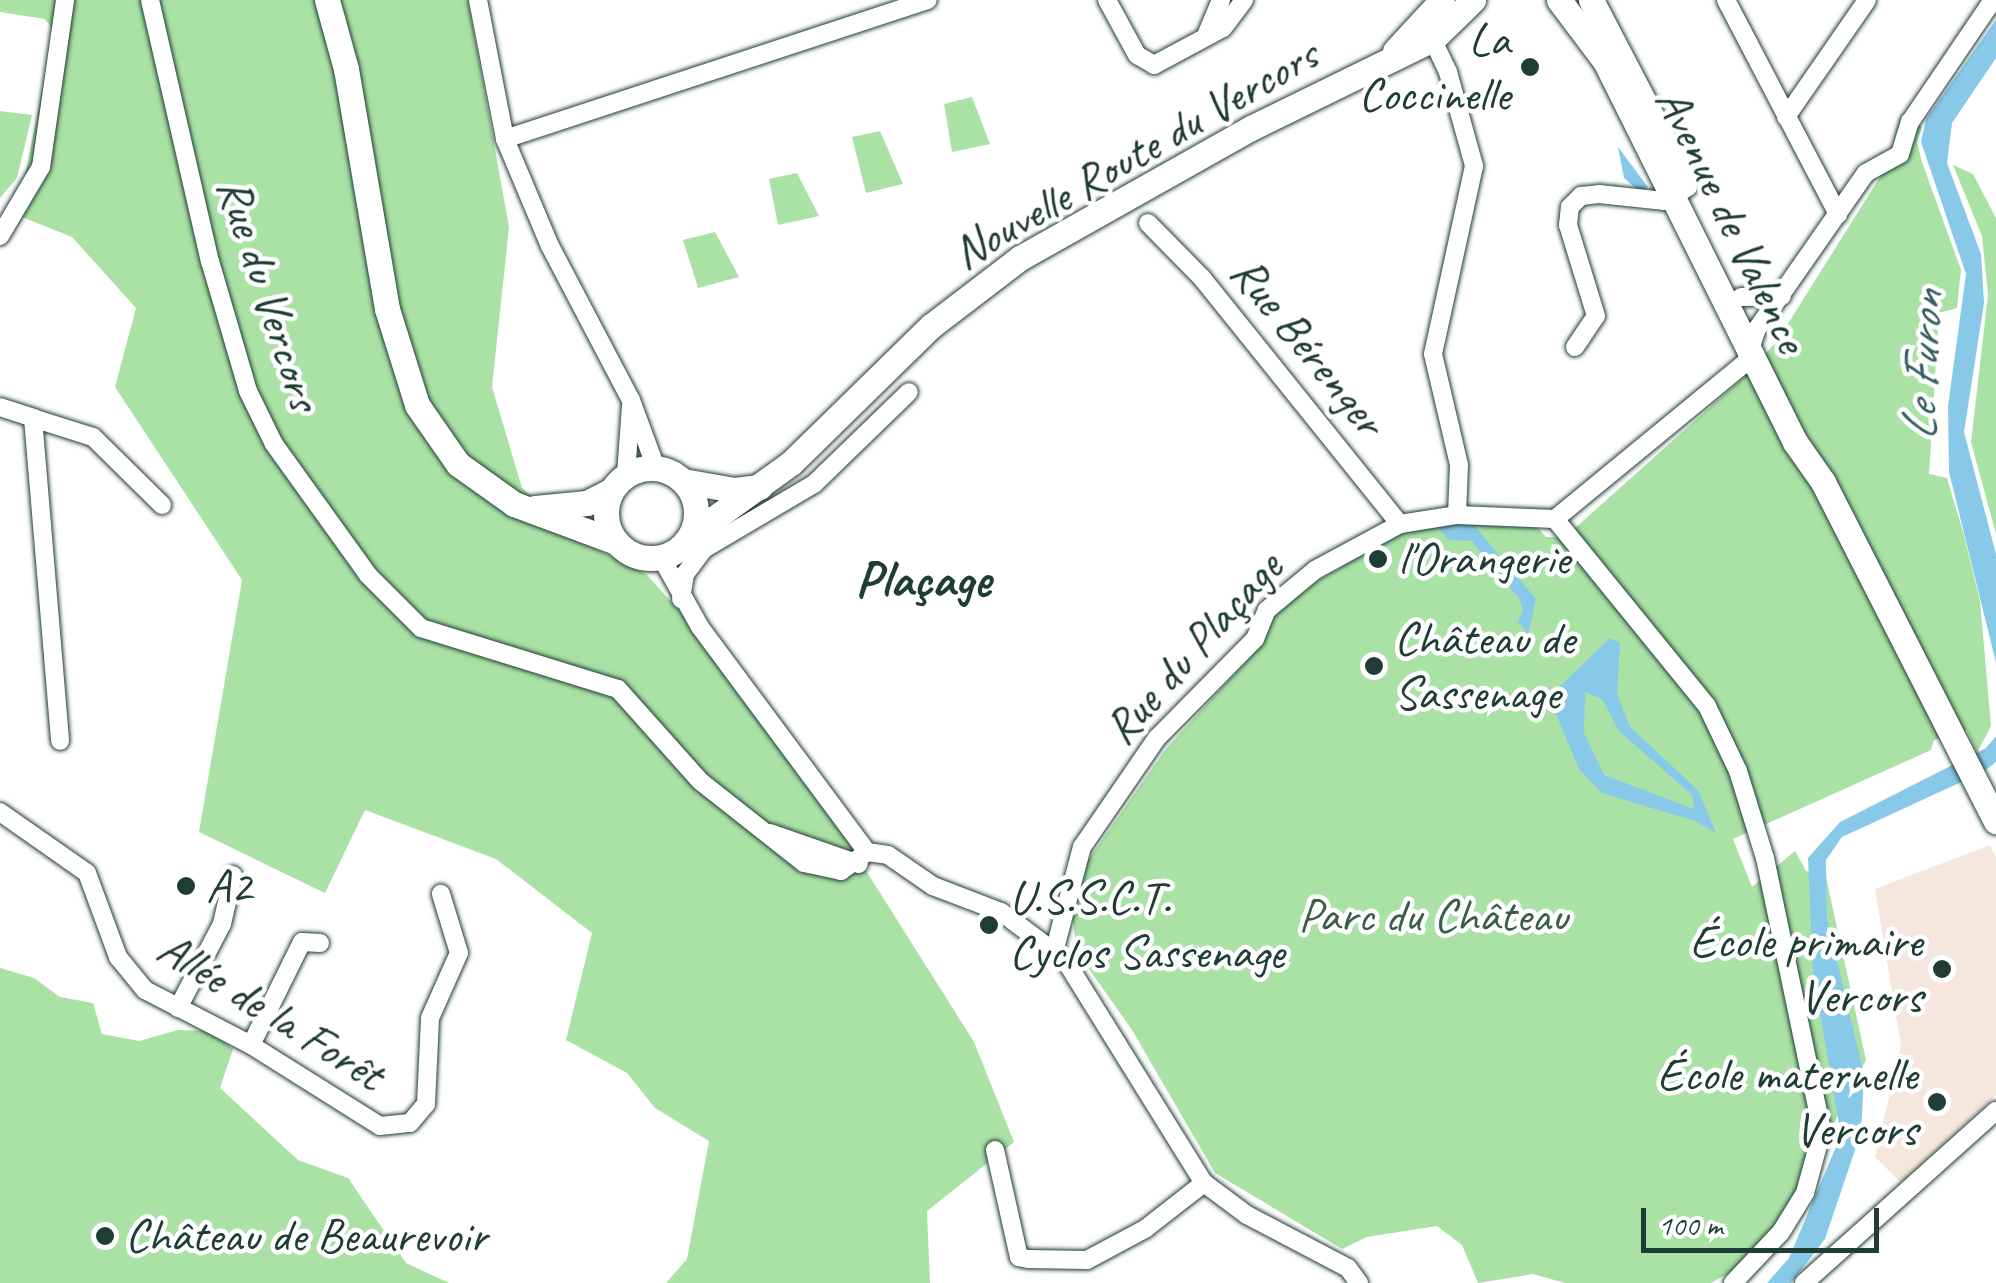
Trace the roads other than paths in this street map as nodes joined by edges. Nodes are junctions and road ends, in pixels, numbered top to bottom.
1 (65, 0) edge
2 (150, 0) edge
3 (328, 0) edge
4 (478, 0) edge
5 (928, 0) edge
6 (1107, 0) edge
7 (1222, 0) edge
8 (1244, 0) edge
9 (1442, 0) edge
10 (1473, 0) edge
11 (1559, 0) edge
12 (1590, 0) edge
13 (1726, 0) edge
14 (1867, 0) edge
15 (1993, 0) edge
16 (1428, 30) junction
17 (1207, 34) junction
18 (1786, 117) junction
19 (506, 140) junction
20 (1681, 192) junction
21 (1838, 214) junction
22 (1148, 223) dead end
23 (0, 236) edge
24 (1782, 296) junction
25 (1741, 297) junction
26 (1753, 339) junction
27 (1576, 346) dead end
28 (910, 392) dead end
29 (632, 400) junction
30 (0, 407) edge
31 (33, 418) junction
32 (656, 468) junction
33 (683, 480) junction
34 (1823, 482) junction
35 (618, 483) junction
36 (760, 486) junction
37 (514, 504) junction
38 (162, 505) dead end
39 (1458, 514) junction
40 (1555, 519) junction
41 (1400, 524) junction
42 (691, 535) junction
43 (616, 542) junction
44 (661, 557) junction
45 (681, 599) junction
46 (60, 741) dead end
47 (0, 812) edge
48 (1996, 820) edge
49 (863, 858) junction
50 (234, 874) dead end
51 (440, 894) dead end
52 (320, 943) dead end
53 (1054, 952) junction
54 (178, 1008) junction
55 (250, 1045) junction
56 (1996, 1111) edge
57 (995, 1150) dead end
58 (1204, 1183) junction
59 (1359, 1283) edge
60 (1733, 1283) edge
61 (1804, 1283) edge

1 - 23 street
2 - 49 street, Rue du Vercors
3 - 37 main road
4 - 19 street
5 - 19 street
6 - 17 street
7 - 17 street
8 - 17 street
9 - 16 main road, Nouvelle Route du Vercors
10 - 16 main road, Nouvelle Route du Vercors
11 - 20 main road, Avenue de Valence
12 - 20 main road, Avenue de Valence
13 - 18 street
14 - 18 street
15 - 21 street
16 - 36 main road, Nouvelle Route du Vercors
16 - 39 street
18 - 21 street
19 - 29 street
20 - 25 main road, Avenue de Valence
20 - 26 main road, Avenue de Valence
20 - 27 street
21 - 24 street
22 - 41 street, Rue Bérenger
24 - 25 street
24 - 26 street
25 - 26 main road, Avenue de Valence
26 - 34 main road, Avenue de Valence
26 - 34 main road, Avenue de Valence
26 - 40 street
28 - 45 street
29 - 32 street
29 - 35 street
30 - 31 street
31 - 38 street
31 - 46 street
32 - 33 main road
32 - 35 main road
33 - 36 main road
33 - 42 main road
34 - 48 main road, Avenue de Valence
35 - 37 main road
35 - 43 main road
36 - 42 main road, Nouvelle Route du Vercors
37 - 43 main road
39 - 40 street, Rue du Plaçage
39 - 41 street, Rue du Plaçage
40 - 60 street
41 - 53 street, Rue du Plaçage
42 - 44 main road
43 - 44 main road
44 - 45 street
45 - 49 street
47 - 54 street, Allée de la Forêt
49 - 53 street, Rue du Vercors
50 - 54 street
51 - 55 street, Allée de la Forêt
52 - 55 street
53 - 58 street, Rue du Vercors
54 - 55 street, Allée de la Forêt
56 - 61 street
57 - 58 street
58 - 59 street

